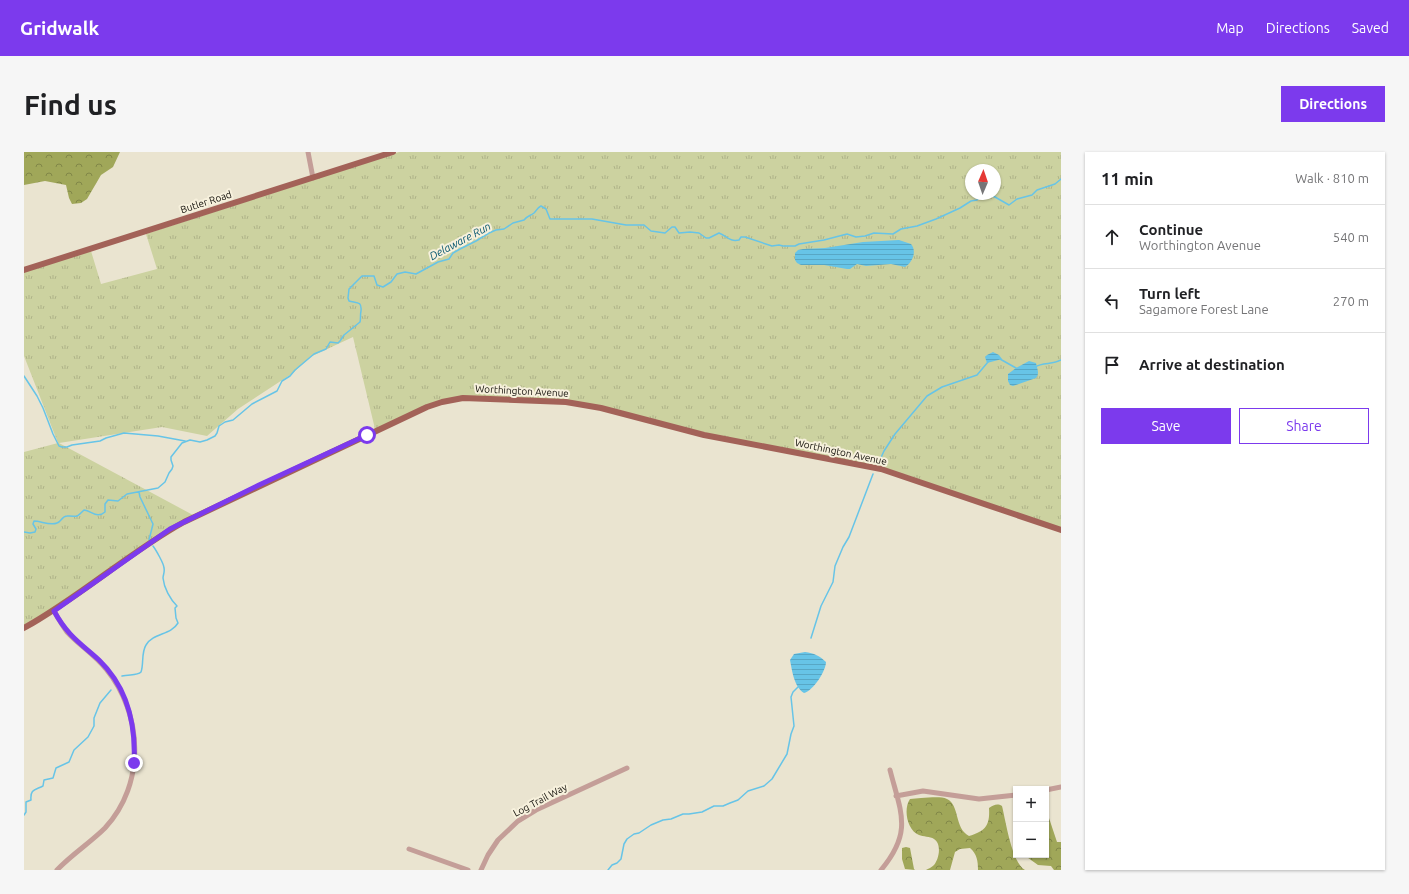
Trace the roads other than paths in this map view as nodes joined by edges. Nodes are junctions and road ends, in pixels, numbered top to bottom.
1 (308, 152) edge
2 (393, 152) edge
3 (313, 178) junction
4 (24, 270) edge
5 (1061, 530) edge
6 (54, 611) junction
7 (24, 628) edge
8 (627, 768) dead end
9 (890, 770) dead end
10 (1061, 787) edge
11 (1049, 789) edge
12 (1013, 795) edge
13 (896, 796) junction
14 (409, 849) dead end
15 (58, 870) edge
16 (468, 870) edge
17 (481, 870) edge
18 (881, 870) edge

1 - 3 street
2 - 3 main road, Butler Road
3 - 4 main road, Butler Road
5 - 6 main road, Worthington Avenue
6 - 7 main road, Worthington Avenue
6 - 15 street
8 - 17 street, Log Trail Way
9 - 13 street
10 - 11 street
12 - 13 street
13 - 18 street
14 - 16 street

